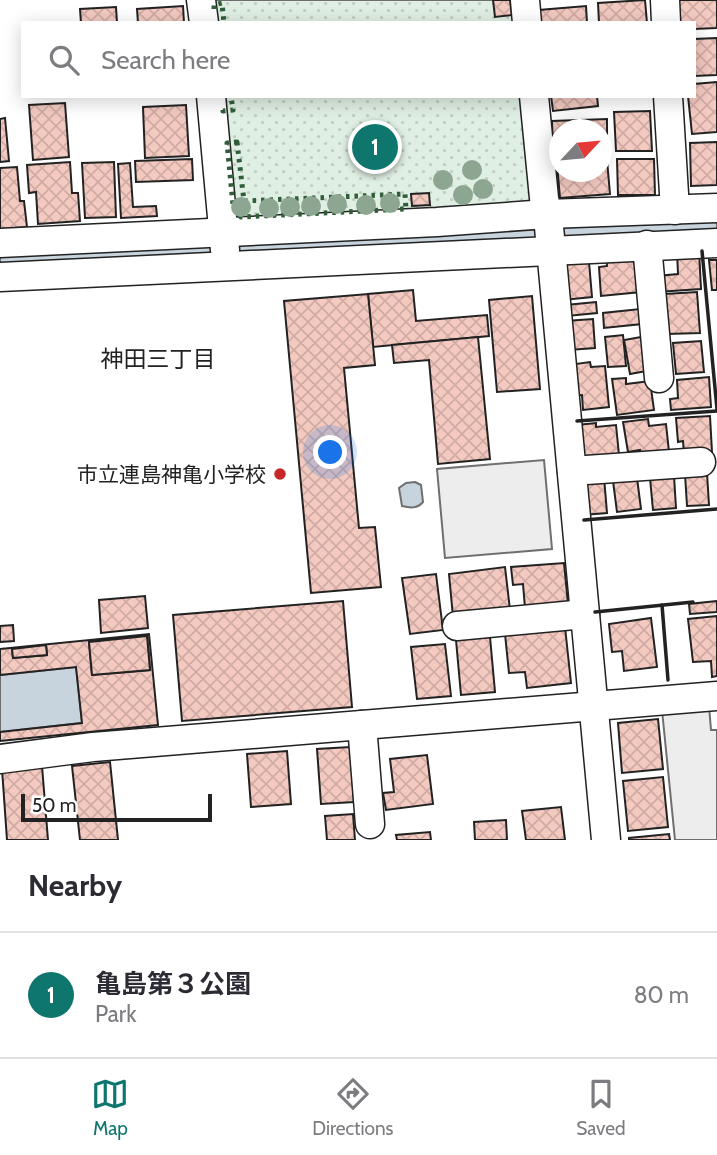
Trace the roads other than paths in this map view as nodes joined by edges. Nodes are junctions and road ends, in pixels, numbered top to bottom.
1 (201, 0) edge
2 (525, 0) edge
3 (665, 0) edge
4 (204, 21) edge
5 (527, 21) edge
6 (666, 21) edge
7 (211, 98) edge
8 (534, 98) edge
9 (668, 98) edge
10 (717, 208) edge
11 (675, 211) junction
12 (549, 233) junction
13 (0, 243) edge
14 (717, 243) edge
15 (647, 245) junction
16 (225, 249) junction
17 (0, 277) edge
18 (659, 378) dead end
19 (701, 462) dead end
20 (572, 471) junction
21 (585, 614) junction
22 (457, 626) dead end
23 (717, 696) edge
24 (593, 705) junction
25 (362, 725) junction
26 (0, 759) edge
27 (370, 824) dead end
28 (606, 840) edge

1 - 4 street
2 - 5 street
3 - 6 street
7 - 16 street
8 - 12 street
9 - 11 street
10 - 11 street
11 - 12 street
12 - 15 street
12 - 16 street
12 - 20 street
13 - 16 street
14 - 15 street
15 - 18 street
16 - 17 street
19 - 20 street
20 - 21 street
21 - 22 street
21 - 24 street
23 - 24 street
24 - 25 street
24 - 28 street
25 - 26 street
25 - 27 street

